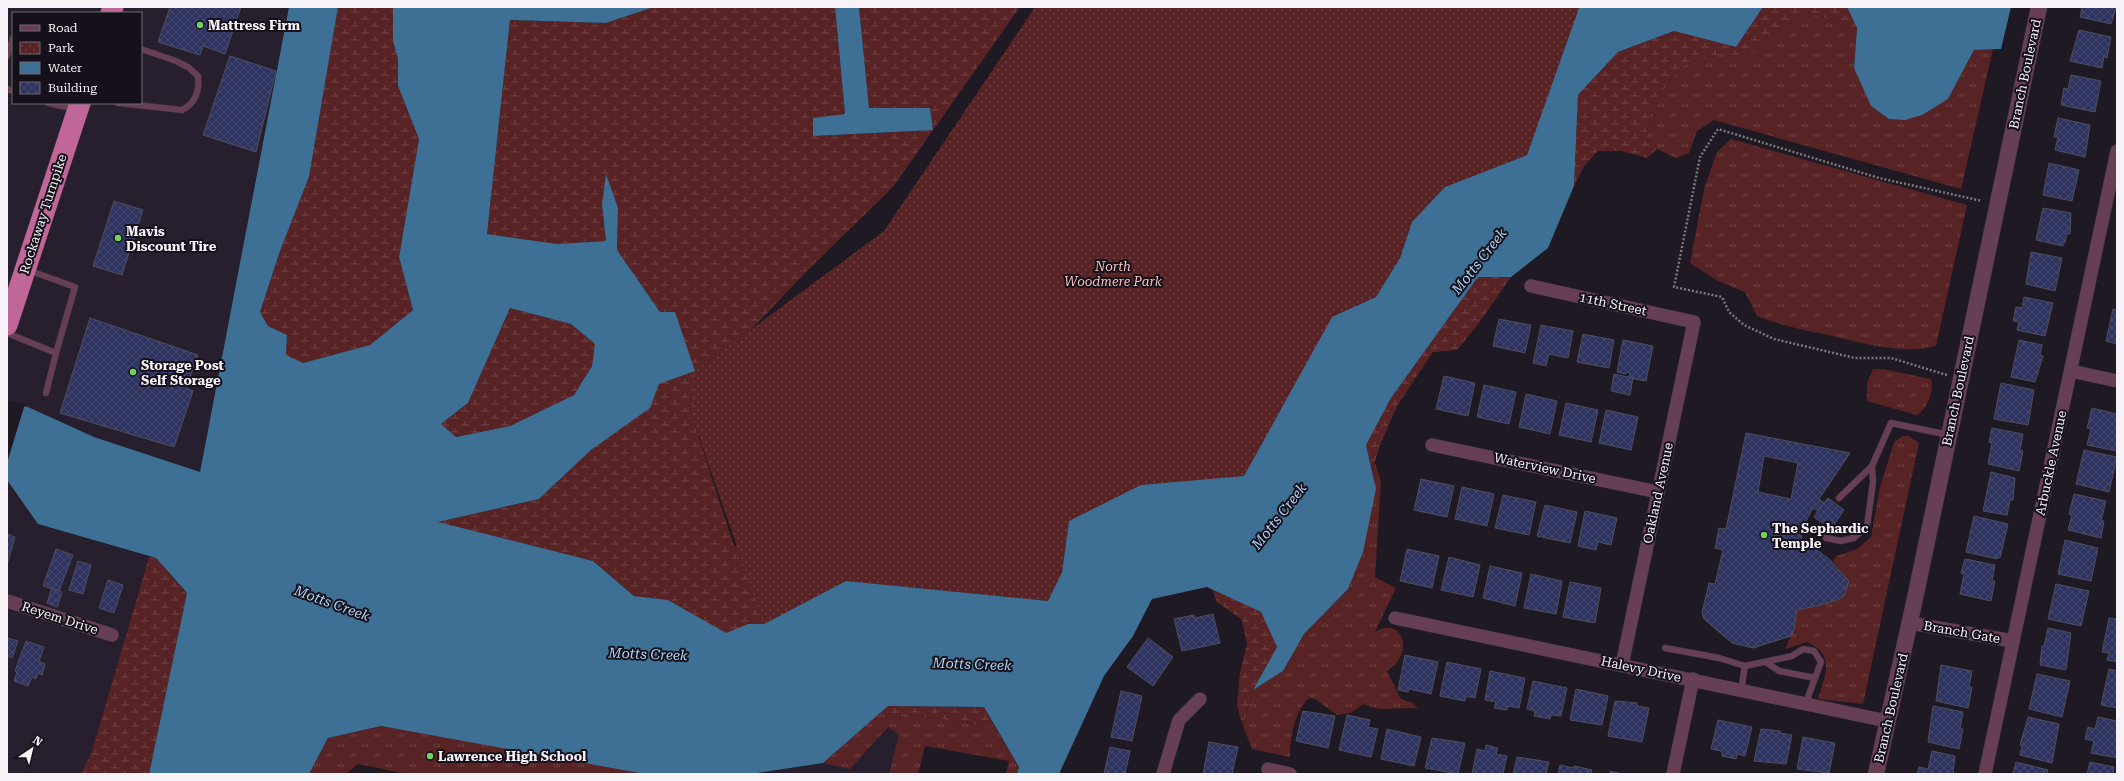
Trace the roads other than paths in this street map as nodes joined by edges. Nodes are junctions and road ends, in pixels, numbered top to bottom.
1 (2039, 7) edge
2 (12, 41) edge
3 (142, 49) edge
4 (7, 57) edge
5 (58, 104) edge
6 (125, 104) edge
7 (79, 106) edge
8 (2117, 151) edge
9 (25, 269) junction
10 (1531, 286) dead end
11 (1694, 322) joint
12 (7, 324) edge
13 (7, 333) edge
14 (56, 353) junction
15 (2071, 371) junction
16 (2117, 381) edge
17 (46, 393) dead end
18 (1949, 435) junction
19 (1432, 445) dead end
20 (1872, 466) junction
21 (1658, 492) junction
22 (1839, 498) dead end
23 (1823, 527) dead end
24 (7, 601) edge
25 (1395, 618) dead end
26 (1910, 623) junction
27 (112, 635) dead end
28 (2013, 641) junction
29 (1665, 648) dead end
30 (1766, 662) junction
31 (1622, 665) junction
32 (1744, 666) junction
33 (1815, 678) junction
34 (1693, 679) junction
35 (1744, 690) junction
36 (1200, 699) dead end
37 (1809, 704) junction
38 (1887, 721) junction
39 (1268, 770) dead end
40 (1163, 774) edge
41 (1290, 774) edge
42 (1673, 774) edge
43 (1876, 774) edge
44 (1985, 774) edge

1 - 18 street, Branch Boulevard
2 - 4 lane
3 - 6 lane
5 - 7 lane
7 - 9 highway, Rockaway Turnpike
8 - 15 street, Arbuckle Avenue
9 - 12 highway, Rockaway Turnpike
9 - 14 lane
10 - 11 street, 11th Street
11 - 21 street, Oakland Avenue
13 - 14 lane
14 - 17 lane
15 - 16 street
15 - 28 street, Arbuckle Avenue
18 - 20 lane
18 - 26 street, Branch Boulevard
19 - 21 street, Waterview Drive
20 - 22 lane
20 - 23 lane
21 - 31 street, Oakland Avenue
24 - 27 street, Reyem Drive
25 - 31 street, Halevy Drive
26 - 28 street, Branch Gate
26 - 38 street, Branch Boulevard
28 - 44 street, Arbuckle Avenue
29 - 32 lane
30 - 32 lane
30 - 33 lane
30 - 33 lane
31 - 34 street, Halevy Drive
32 - 35 lane
33 - 37 lane
34 - 35 street, Halevy Drive
34 - 42 street
35 - 37 street, Halevy Drive
36 - 40 street
37 - 38 street, Halevy Drive
38 - 43 street, Branch Boulevard
39 - 41 street

